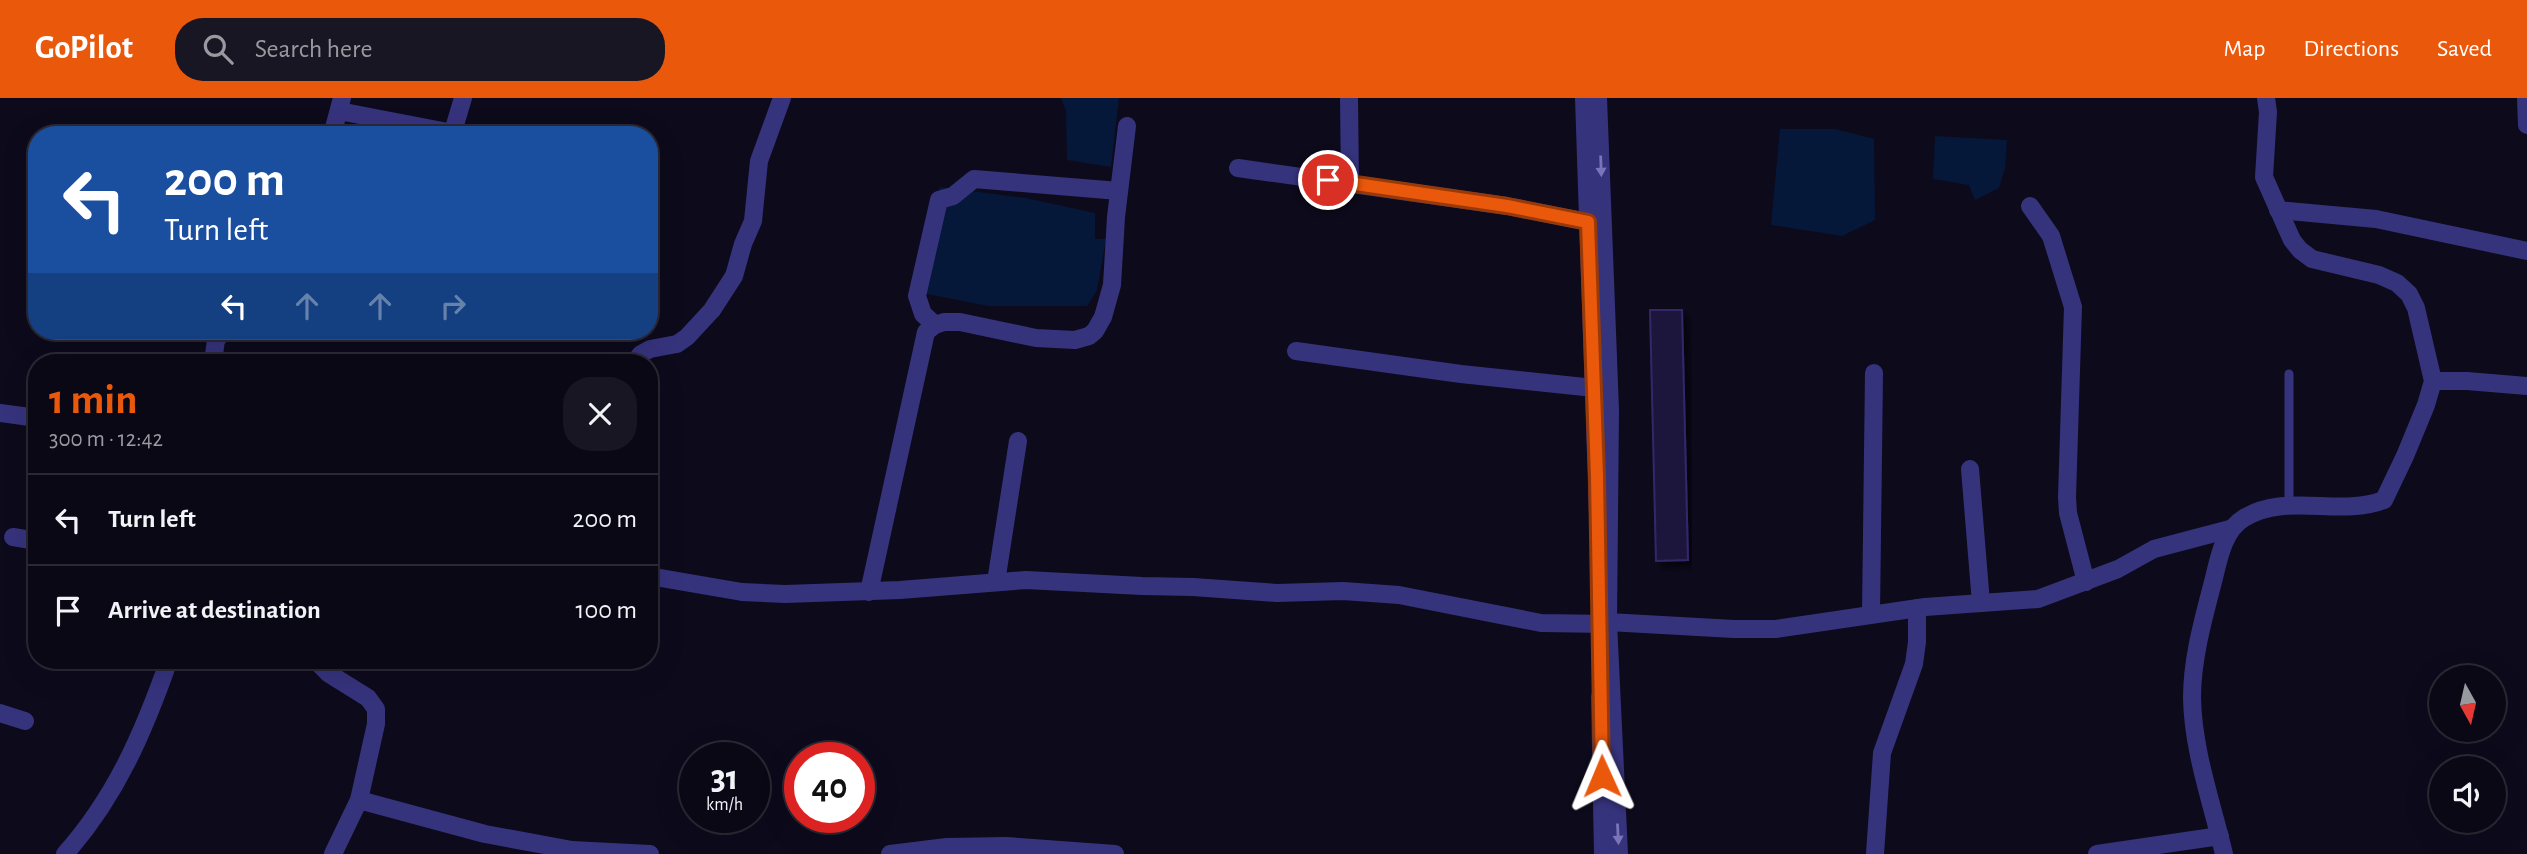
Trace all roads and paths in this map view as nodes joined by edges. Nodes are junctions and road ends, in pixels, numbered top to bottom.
1 (463, 98) edge
2 (782, 98) edge
3 (1349, 98) edge
4 (1584, 98) edge
5 (1598, 98) edge
6 (2266, 98) edge
7 (2526, 98) edge
8 (340, 104) edge
9 (2527, 125) edge
10 (334, 126) edge
11 (422, 126) edge
12 (454, 126) edge
13 (1127, 127) dead end
14 (1238, 168) dead end
15 (1350, 183) junction
16 (1119, 191) junction
17 (2030, 206) dead end
18 (2278, 210) junction
19 (1588, 222) junction
20 (2527, 251) edge
21 (934, 325) junction
22 (1296, 351) dead end
23 (640, 354) edge
24 (1874, 373) dead end
25 (2289, 374) dead end
26 (2433, 381) junction
27 (2527, 386) edge
28 (1594, 388) junction
29 (0, 413) edge
30 (28, 417) edge
31 (1018, 441) dead end
32 (1970, 470) dead end
33 (2289, 504) junction
34 (2230, 529) junction
35 (13, 537) dead end
36 (28, 540) edge
37 (658, 578) edge
38 (996, 582) junction
39 (2086, 582) junction
40 (869, 592) junction
41 (1981, 604) junction
42 (1917, 608) junction
43 (1871, 614) junction
44 (1606, 623) junction
45 (166, 669) edge
46 (324, 669) edge
47 (0, 713) edge
48 (25, 721) dead end
49 (359, 800) junction
50 (2220, 836) junction
51 (898, 853) edge
52 (65, 854) edge
53 (333, 854) edge
54 (650, 854) edge
55 (1115, 854) edge
56 (1603, 854) edge
57 (1619, 854) edge
58 (1875, 854) edge
59 (2097, 854) edge
60 (2224, 854) edge

1 - 12 street
2 - 23 street
3 - 15 street
4 - 19 street
5 -> 44 street
6 - 18 street
7 - 9 street
8 - 10 street
8 - 11 street
13 - 16 street
14 - 15 street
15 - 19 street
16 - 21 street
16 - 21 street
17 - 39 street
18 - 20 street
18 - 26 street
19 - 28 street
21 - 40 street
22 - 28 street
24 - 43 street
25 - 33 lane
26 - 27 street
26 - 33 street
28 - 44 street
29 - 30 street
31 - 38 street
32 - 41 street
33 - 34 street
34 - 39 street
34 - 50 street
35 - 36 street
37 - 40 street
38 - 40 street
38 - 44 street
39 - 41 street
41 - 42 street
42 - 43 street
42 - 58 street
43 - 44 street
44 - 56 street
44 -> 57 street
45 - 52 street
46 - 49 street
47 - 48 street
49 - 53 street
49 - 54 street
50 - 59 street
50 - 60 street
51 - 55 street

